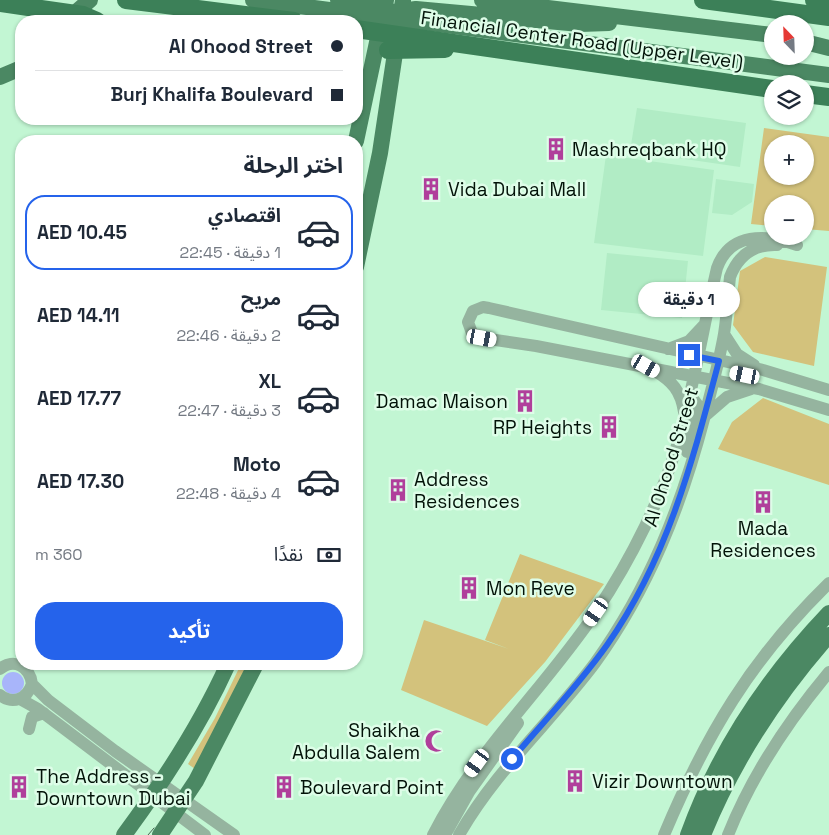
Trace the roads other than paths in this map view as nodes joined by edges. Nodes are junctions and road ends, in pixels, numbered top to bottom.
1 (90, 0) edge
2 (126, 0) edge
3 (253, 0) edge
4 (338, 0) edge
5 (386, 0) edge
6 (482, 0) edge
7 (703, 0) edge
8 (814, 0) edge
9 (370, 1) edge
10 (0, 3) edge
11 (520, 3) edge
12 (829, 3) edge
13 (313, 8) junction
14 (407, 12) edge
15 (72, 15) edge
16 (83, 15) edge
17 (246, 15) edge
18 (328, 15) edge
19 (829, 16) edge
20 (382, 17) junction
21 (636, 19) junction
22 (458, 27) junction
23 (363, 31) edge
24 (764, 34) edge
25 (814, 40) edge
26 (829, 41) edge
27 (363, 42) edge
28 (814, 43) edge
29 (464, 44) junction
30 (829, 48) edge
31 (388, 50) dead end
32 (15, 70) edge
33 (393, 72) junction
34 (369, 73) junction
35 (829, 75) edge
36 (0, 76) edge
37 (764, 88) edge
38 (814, 95) edge
39 (829, 97) edge
40 (363, 104) edge
41 (363, 234) edge
42 (706, 323) junction
43 (724, 334) junction
44 (667, 350) junction
45 (699, 357) junction
46 (646, 366) junction
47 (716, 370) junction
48 (763, 370) junction
49 (695, 376) junction
50 (759, 389) junction
51 (829, 391) edge
52 (688, 402) junction
53 (829, 410) edge
54 (684, 418) junction
55 (704, 418) junction
56 (680, 503) junction
57 (829, 583) edge
58 (829, 613) edge
59 (829, 635) edge
60 (15, 664) edge
61 (0, 669) edge
62 (27, 670) edge
63 (225, 670) edge
64 (253, 670) edge
65 (829, 672) edge
66 (32, 684) junction
67 (0, 695) edge
68 (20, 699) junction
69 (527, 700) junction
70 (44, 713) junction
71 (29, 729) dead end
72 (162, 783) junction
73 (152, 797) junction
74 (179, 807) junction
75 (124, 835) edge
76 (160, 835) edge
77 (204, 835) edge
78 (234, 835) edge
79 (432, 835) edge
80 (445, 835) edge
81 (459, 835) edge
82 (664, 835) edge
83 (688, 835) edge
84 (703, 835) edge
85 (728, 835) edge

1 - 15 main road
2 - 17 highway
3 - 13 main road
4 - 9 main road
5 - 20 main road
6 - 11 main road
7 - 19 highway
8 - 12 highway
10 - 16 highway, bridge
11 - 21 main road
13 - 18 main road
13 - 20 main road
14 - 20 main road
14 - 21 main road
14 - 22 main road
14 - 33 main road
20 - 34 main road
21 - 24 main road
22 - 33 main road
22 - 35 main road
23 - 29 highway, Financial Center Road (Upper Level), bridge
25 - 26 main road
27 - 34 main road
28 - 30 main road
29 - 31 highway, bridge
29 - 37 highway, Financial Center Road (Upper Level), bridge
32 - 36 main road
33 - 41 main road
34 - 40 main road
38 - 39 highway
42 - 43 street, Al Ohood Street
42 - 44 street
42 - 45 street, Al Ohood Street
43 - 47 street, Al Ohood Street
43 - 48 street
44 - 45 street
44 - 46 street
45 - 47 street
45 - 49 street, Al Ohood Street
46 - 49 street
46 - 54 street
47 - 48 street
47 - 49 street
47 - 50 street
47 - 51 street
47 - 55 street, Al Ohood Street
48 - 51 street
49 - 52 street, Al Ohood Street
50 - 53 street
50 - 55 street
52 - 54 street, Al Ohood Street
52 - 56 street
54 - 69 street, Al Ohood Street
55 - 56 street, Al Ohood Street
56 - 81 street, Al Ohood Street
57 - 82 street
58 - 83 main road
59 - 84 main road
60 - 61 street
62 - 66 street
63 - 72 main road
64 - 74 main road
65 - 85 street
66 - 68 street
66 - 72 street
67 - 68 street
68 - 70 street
69 - 79 street, Al Ohood Street
69 - 80 street
70 - 71 street
70 - 73 street
72 - 73 main road
72 - 74 street
73 - 74 street
73 - 75 main road
74 - 76 main road
74 - 77 street
74 - 78 street

